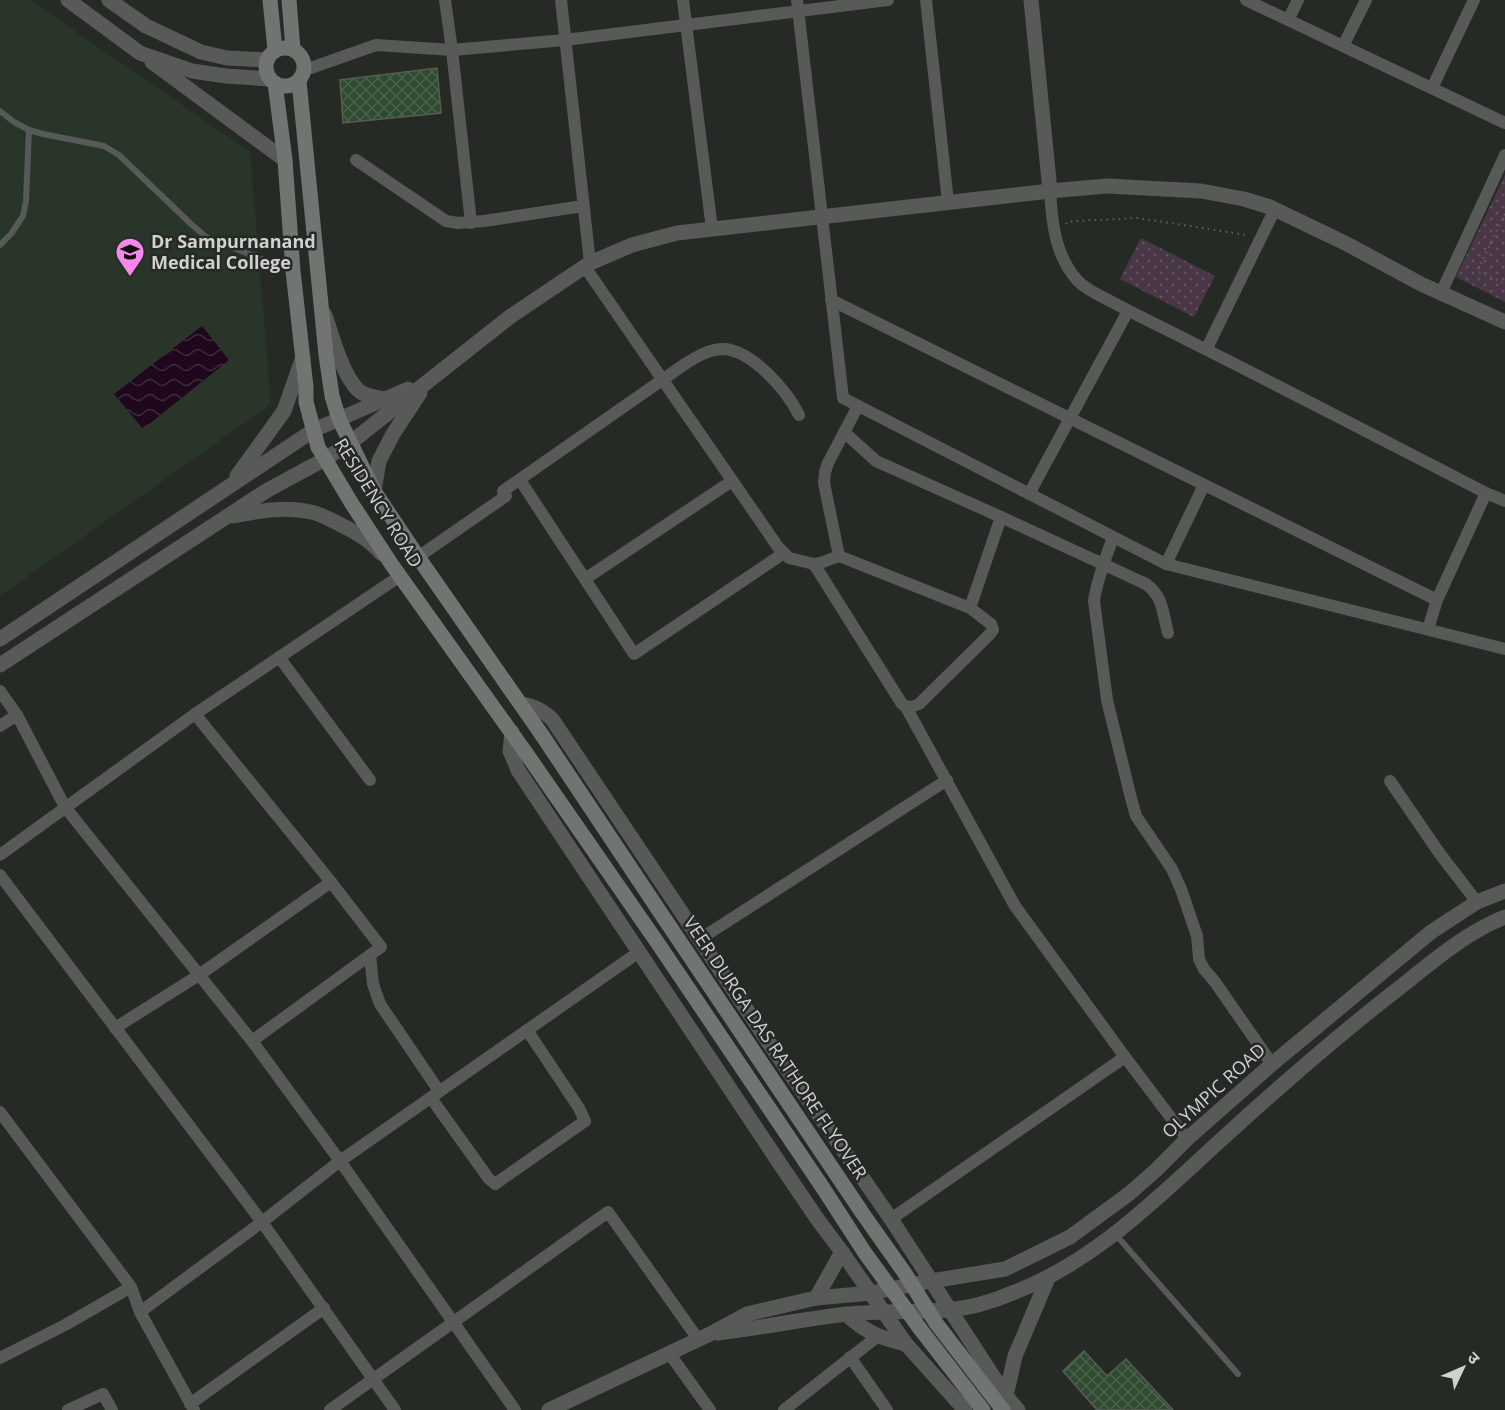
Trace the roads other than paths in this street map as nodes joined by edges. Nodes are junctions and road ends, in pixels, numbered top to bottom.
1 (68, 0) edge
2 (110, 0) edge
3 (270, 0) edge
4 (289, 0) edge
5 (445, 0) edge
6 (561, 0) edge
7 (683, 0) edge
8 (888, 0) edge
9 (926, 0) edge
10 (1031, 0) edge
11 (1246, 0) edge
12 (1298, 0) edge
13 (1366, 0) edge
14 (1474, 0) edge
15 (798, 6) edge
16 (1288, 20) junction
17 (686, 25) junction
18 (566, 40) junction
19 (1343, 46) junction
20 (293, 49) junction
21 (452, 50) junction
22 (140, 53) junction
23 (271, 55) junction
24 (302, 76) junction
25 (272, 81) junction
26 (1432, 88) junction
27 (0, 111) edge
28 (1505, 123) edge
29 (29, 130) junction
30 (1505, 155) edge
31 (285, 160) junction
32 (356, 160) dead end
33 (1050, 191) junction
34 (948, 202) junction
35 (583, 206) junction
36 (1275, 209) junction
37 (821, 217) junction
38 (471, 223) junction
39 (712, 229) junction
40 (0, 245) edge
41 (588, 265) junction
42 (293, 272) junction
43 (1441, 293) junction
44 (831, 300) junction
45 (321, 304) junction
46 (1128, 311) junction
47 (1505, 322) edge
48 (1209, 344) dead end
49 (303, 357) junction
50 (663, 380) junction
51 (428, 381) junction
52 (385, 399) junction
53 (858, 406) junction
54 (799, 415) dead end
55 (339, 418) junction
56 (1069, 418) junction
57 (314, 430) junction
58 (844, 432) junction
59 (350, 442) junction
60 (325, 459) junction
61 (520, 480) junction
62 (732, 481) junction
63 (1204, 485) junction
64 (227, 488) junction
65 (374, 491) junction
66 (1486, 493) junction
67 (1029, 494) junction
68 (1505, 501) edge
69 (225, 517) junction
70 (1001, 517) junction
71 (1113, 537) junction
72 (784, 553) junction
73 (839, 556) junction
74 (418, 557) junction
75 (814, 564) junction
76 (1166, 564) junction
77 (1103, 565) junction
78 (396, 570) junction
79 (585, 579) junction
80 (1437, 600) junction
81 (970, 608) junction
82 (1428, 629) junction
83 (1168, 633) dead end
84 (0, 639) edge
85 (1505, 649) edge
86 (279, 657) junction
87 (0, 665) edge
88 (0, 691) edge
89 (521, 704) junction
90 (906, 706) junction
91 (195, 714) junction
92 (17, 715) junction
93 (0, 726) edge
94 (512, 732) junction
95 (370, 780) dead end
96 (946, 780) junction
97 (1390, 781) dead end
98 (65, 807) junction
99 (0, 855) edge
100 (0, 875) edge
101 (331, 882) junction
102 (1505, 891) edge
103 (1477, 902) junction
104 (1505, 917) edge
105 (700, 939) junction
106 (639, 952) junction
107 (369, 955) junction
108 (199, 975) junction
109 (116, 1028) junction
110 (526, 1030) junction
111 (252, 1041) junction
112 (1125, 1057) junction
113 (1272, 1064) junction
114 (435, 1095) junction
115 (0, 1112) edge
116 (1187, 1139) junction
117 (340, 1161) junction
118 (891, 1219) junction
119 (262, 1221) junction
120 (1115, 1234) junction
121 (842, 1252) junction
122 (1048, 1278) junction
123 (932, 1281) junction
124 (131, 1287) junction
125 (871, 1293) junction
126 (816, 1298) junction
127 (324, 1308) junction
128 (950, 1310) junction
129 (140, 1312) junction
130 (884, 1312) junction
131 (846, 1314) junction
132 (452, 1322) junction
133 (704, 1336) junction
134 (878, 1336) junction
135 (906, 1344) junction
136 (669, 1353) junction
137 (0, 1358) edge
138 (850, 1358) junction
139 (1238, 1374) dead end
140 (373, 1379) junction
141 (1005, 1403) edge
142 (192, 1407) edge
143 (704, 1408) edge
144 (68, 1410) edge
145 (112, 1410) edge
146 (330, 1410) edge
147 (395, 1410) edge
148 (516, 1410) edge
149 (549, 1410) edge
150 (784, 1410) edge
151 (886, 1410) edge
152 (965, 1410) edge
153 (983, 1410) edge
154 (1018, 1410) edge

1 - 22 street
2 - 23 street
3 - 23 main road
4 - 20 main road
5 - 21 street
6 - 18 street
7 - 17 street
8 - 15 street
9 - 34 street
10 - 33 street
11 - 16 street
12 - 16 street
13 - 19 street
14 - 26 street
15 - 17 street
15 - 37 street
16 - 19 street
17 - 18 street
17 - 39 street
18 - 21 street
18 - 35 street
19 - 26 street
20 - 23 main road
20 - 24 main road
21 - 24 street
21 - 38 street
22 - 25 street
22 - 31 street
23 - 25 main road
24 - 25 main road
24 - 45 main road, RESIDENCY ROAD
25 - 31 main road, RESIDENCY ROAD
26 - 28 street
27 - 29 lane
29 - 40 lane
29 - 42 lane
30 - 43 street
31 - 42 main road, RESIDENCY ROAD
32 - 38 street
33 - 34 street
33 - 36 street
33 - 46 street
34 - 37 street
35 - 38 street
35 - 41 street
36 - 43 street
36 - 48 street
37 - 39 street
37 - 44 street
39 - 41 street
41 - 50 street
41 - 51 street
42 - 49 main road, RESIDENCY ROAD
43 - 47 street
44 - 53 street
44 - 56 street
45 - 52 street
45 - 55 main road, RESIDENCY ROAD
46 - 56 street
46 - 66 street
49 - 57 main road, RESIDENCY ROAD
49 - 64 street
50 - 54 street
50 - 61 street
50 - 62 street
51 - 52 street
51 - 59 street
51 - 65 street
52 - 55 street
53 - 58 street
53 - 67 street
55 - 57 street
55 - 59 main road, RESIDENCY ROAD
56 - 63 street
56 - 67 street
57 - 60 main road, RESIDENCY ROAD
57 - 64 street
58 - 70 street
58 - 73 street
59 - 60 street
59 - 65 main road, RESIDENCY ROAD
60 - 69 street
60 - 78 main road, RESIDENCY ROAD
61 - 74 street
61 - 79 street
62 - 72 street
62 - 79 street
63 - 76 street
63 - 80 street
64 - 84 street
65 - 74 main road, RESIDENCY ROAD
66 - 68 street
66 - 80 street
67 - 71 street
69 - 78 street
69 - 87 street
70 - 77 street
70 - 81 street
71 - 76 street
71 - 77 street
72 - 75 street
72 - 79 street
73 - 75 street
73 - 81 street
74 - 89 main road, RESIDENCY ROAD
75 - 90 street
76 - 82 street
77 - 83 street
77 - 113 street
78 - 86 street
78 - 94 main road, RESIDENCY ROAD
80 - 82 street
81 - 90 street
82 - 85 street
86 - 91 street
86 - 95 street
88 - 92 street
89 - 105 street
89 - 141 main road, VEER DURGA DAS RATHORE FLYOVER, bridge
90 - 96 street
91 - 98 street
91 - 101 street
92 - 93 street
92 - 98 street
94 - 106 street
94 - 153 main road, bridge
96 - 105 street
96 - 112 street
97 - 103 street
98 - 99 street
98 - 108 street
100 - 109 street
101 - 107 street
101 - 108 street
102 - 103 street, OLYMPIC ROAD
103 - 113 street, OLYMPIC ROAD
104 - 120 street
105 - 118 street
106 - 110 street
106 - 121 street
107 - 111 street
107 - 114 street
108 - 109 street
108 - 111 street
109 - 119 street
110 - 114 street
110 - 114 street
111 - 117 street
112 - 116 street
112 - 118 street
113 - 116 street, OLYMPIC ROAD
114 - 117 street
115 - 124 street
116 - 123 street, OLYMPIC ROAD
117 - 119 street
117 - 132 street
118 - 123 street
119 - 127 street
119 - 129 street
120 - 122 street
120 - 139 lane
121 - 125 street
121 - 126 street
122 - 128 street
122 - 141 street
123 - 125 street, OLYMPIC ROAD
123 - 128 street
124 - 129 street
124 - 137 street
125 - 126 street, OLYMPIC ROAD
125 - 130 street
126 - 133 street, OLYMPIC ROAD
127 - 140 street
127 - 142 street
128 - 130 street
128 - 141 street
129 - 142 street
130 - 131 street
130 - 135 street
131 - 133 street
131 - 134 street
132 - 133 street
132 - 140 street
132 - 148 street
133 - 136 street, OLYMPIC ROAD
134 - 135 street
134 - 138 street
135 - 152 street
136 - 143 street
136 - 149 street, OLYMPIC ROAD
138 - 150 street
138 - 151 street
140 - 146 street
140 - 147 street
141 - 153 street
141 - 154 street
144 - 145 street

